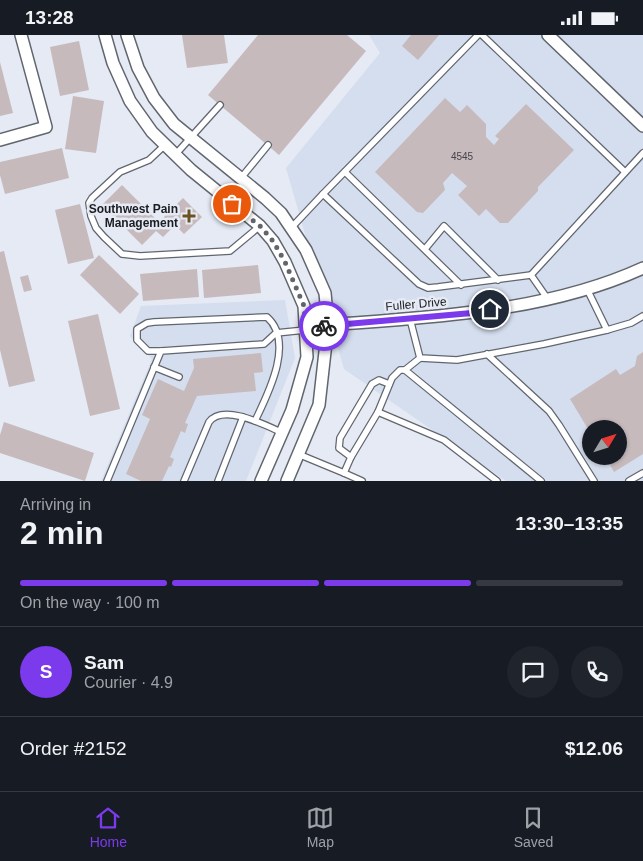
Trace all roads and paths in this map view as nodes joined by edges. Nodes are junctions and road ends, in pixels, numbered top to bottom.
1 (21, 35) edge
2 (105, 35) edge
3 (128, 35) edge
4 (478, 35) edge
5 (482, 35) edge
6 (549, 36) edge
7 (220, 105) dead end
8 (643, 126) edge
9 (191, 138) junction
10 (0, 140) edge
11 (165, 145) junction
12 (268, 145) dead end
13 (643, 153) edge
14 (175, 155) junction
15 (345, 172) junction
16 (625, 172) junction
17 (241, 179) junction
18 (323, 194) junction
19 (260, 226) junction
20 (292, 227) junction
21 (424, 249) junction
22 (643, 268) edge
23 (530, 275) junction
24 (498, 280) junction
25 (461, 285) junction
26 (587, 289) junction
27 (547, 298) junction
28 (643, 316) edge
29 (410, 319) junction
30 (328, 325) junction
31 (607, 330) junction
32 (306, 331) junction
33 (276, 333) junction
34 (161, 351) junction
35 (487, 354) junction
36 (420, 358) junction
37 (154, 367) junction
38 (405, 370) junction
39 (179, 377) dead end
40 (389, 384) junction
41 (378, 411) junction
42 (243, 417) junction
43 (255, 421) junction
44 (282, 433) junction
45 (298, 454) junction
46 (351, 457) junction
47 (344, 473) junction
48 (643, 473) edge
49 (487, 478) edge
50 (107, 481) edge
51 (184, 481) edge
52 (218, 481) edge
53 (261, 481) edge
54 (287, 481) edge
55 (362, 481) edge
56 (498, 481) edge
57 (541, 481) edge
58 (594, 481) edge
59 (629, 481) edge

1 - 10 street
2 - 11 street
3 - 9 street
4 - 15 lane
5 - 16 lane
6 - 8 street
7 - 9 lane
9 - 14 lane
9 - 17 street
11 - 14 street
11 - 19 lane
12 - 17 lane
13 - 16 lane
14 - 19 street
15 - 18 lane
15 - 21 lane
16 - 23 lane
17 - 20 street
18 - 20 lane
18 - 25 lane
19 - 32 street
20 - 30 street
21 - 24 lane
21 - 25 lane
22 - 26 street, Fuller Drive
23 - 24 lane
23 - 27 lane
24 - 25 lane
26 - 27 street, Fuller Drive
26 - 31 lane
27 - 29 street, Fuller Drive
28 - 31 lane
29 - 30 street, Fuller Drive
29 - 36 lane
30 - 32 street, Fuller Drive
30 - 45 street
31 - 35 lane
32 - 33 lane
32 - 44 street
33 - 34 lane
33 - 34 lane
33 - 43 lane
34 - 37 lane
35 - 36 lane
35 - 58 lane
36 - 38 lane
37 - 39 lane
37 - 50 lane
38 - 40 lane
38 - 57 lane
40 - 41 lane
40 - 46 lane
41 - 46 lane
41 - 49 lane
42 - 43 lane
42 - 51 lane
42 - 52 lane
43 - 44 lane
44 - 53 street
45 - 47 lane
45 - 54 street
46 - 47 lane
47 - 55 lane
48 - 59 lane
49 - 56 lane

